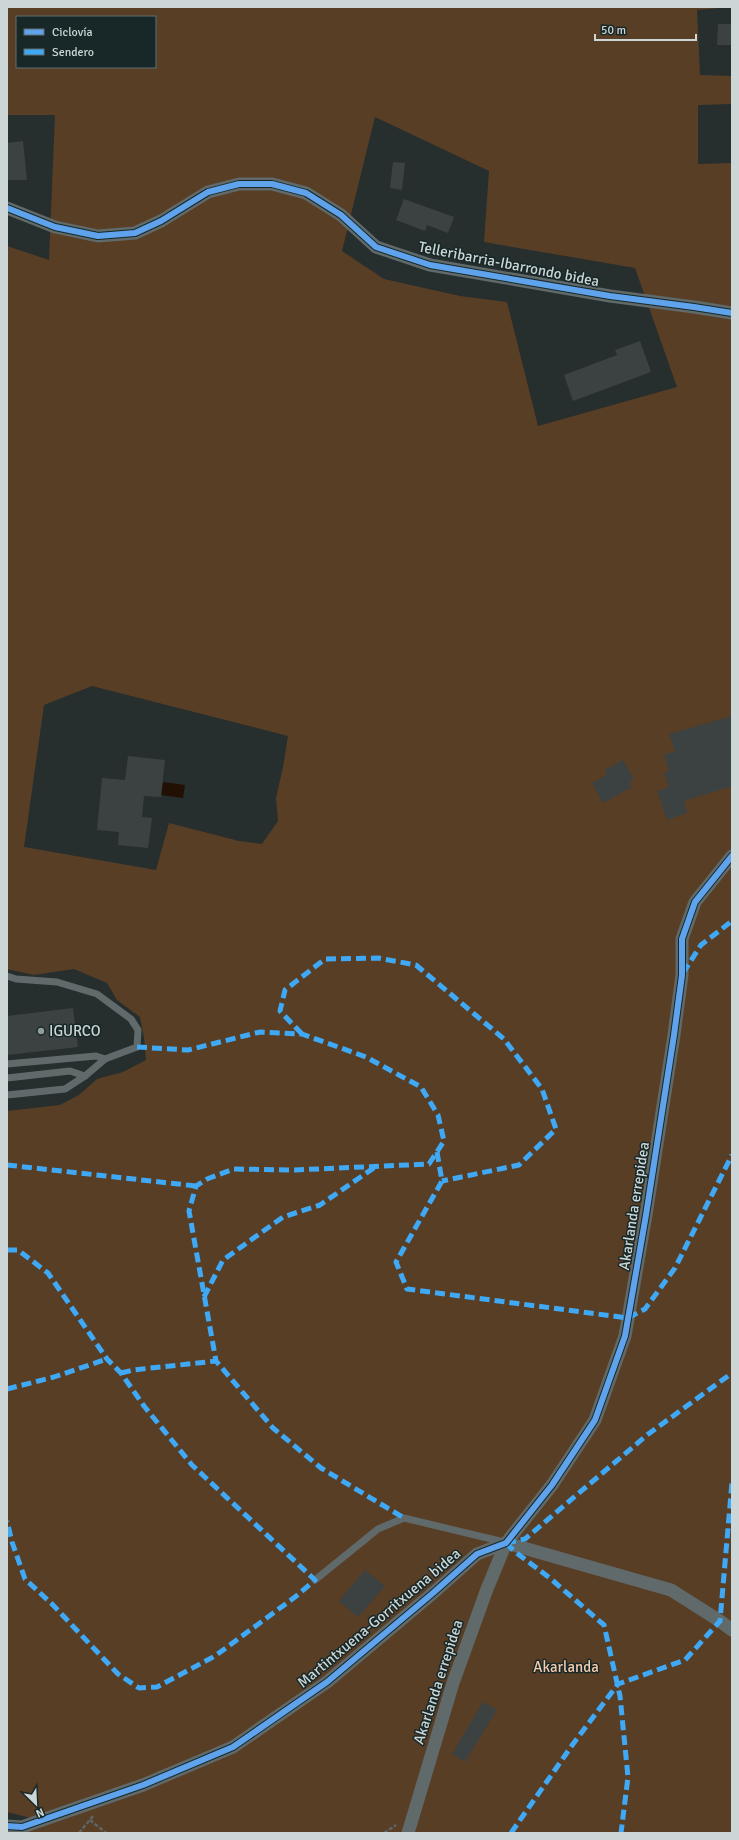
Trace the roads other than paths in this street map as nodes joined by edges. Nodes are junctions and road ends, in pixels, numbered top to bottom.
1 (7, 208) edge
2 (732, 313) edge
3 (732, 856) edge
4 (7, 976) edge
5 (105, 1059) junction
6 (7, 1064) edge
7 (85, 1076) junction
8 (7, 1078) edge
9 (7, 1095) edge
10 (506, 1542) junction
11 (315, 1580) dead end
12 (732, 1630) edge
13 (7, 1826) edge
14 (408, 1833) edge

1 - 2 street, Telleribarria-Ibarrondo bidea
3 - 10 street, Akarlanda errepidea
4 - 5 lane
5 - 6 lane
5 - 7 lane
7 - 8 lane
7 - 9 lane
10 - 11 lane
10 - 12 street
10 - 13 street, Martintxuena-Gorritxuena bidea
10 - 14 street, Akarlanda errepidea

